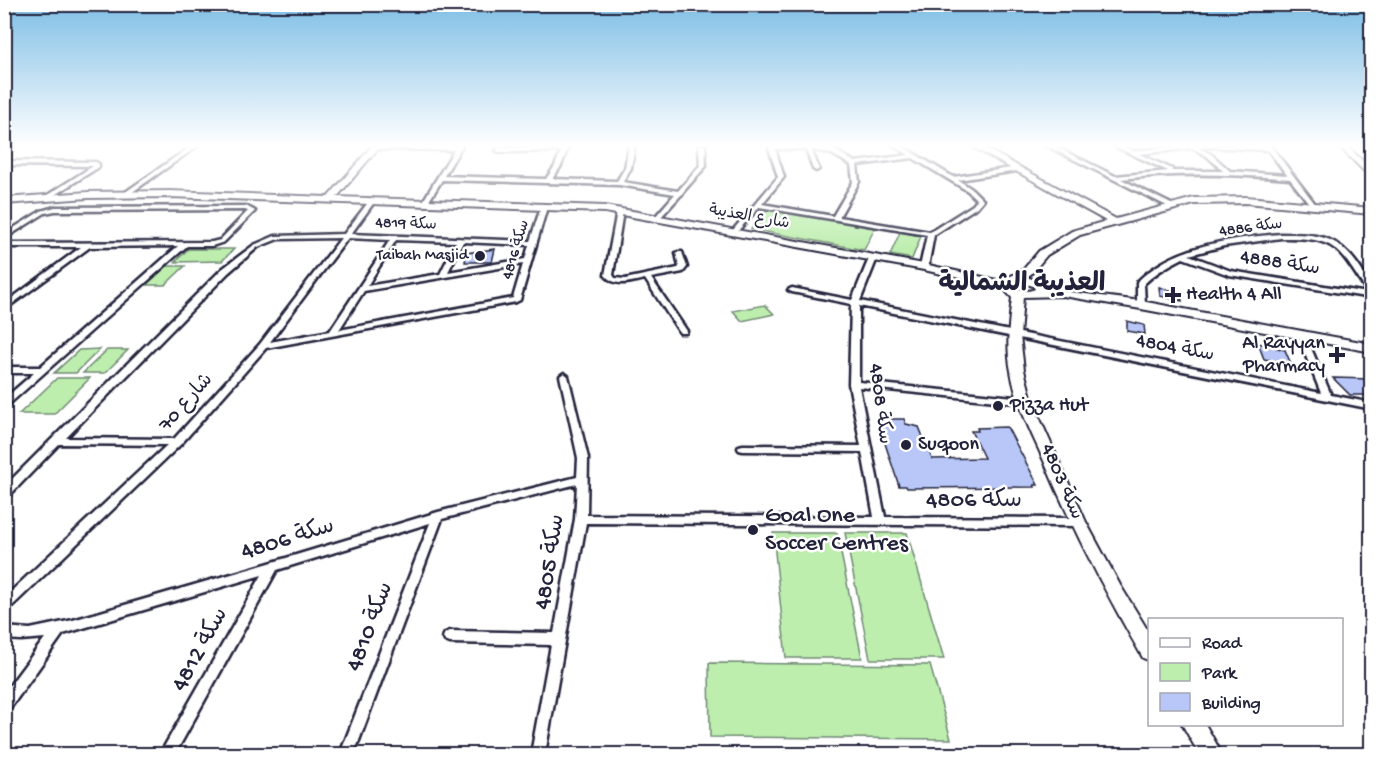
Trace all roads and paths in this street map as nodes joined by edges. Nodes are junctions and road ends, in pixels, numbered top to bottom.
1 (75, 180) edge
2 (145, 180) edge
3 (347, 180) edge
4 (439, 180) edge
5 (527, 180) edge
6 (621, 180) edge
7 (691, 180) edge
8 (778, 180) edge
9 (856, 180) edge
10 (954, 180) edge
11 (1038, 180) edge
12 (1120, 180) edge
13 (1295, 180) edge
14 (548, 181) joint
15 (619, 183) junction
16 (681, 193) junction
17 (126, 194) junction
18 (48, 197) junction
19 (330, 200) junction
20 (4, 201) edge
21 (372, 201) junction
22 (425, 203) junction
23 (759, 205) junction
24 (1313, 205) junction
25 (1171, 206) junction
26 (544, 207) junction
27 (620, 211) junction
28 (1371, 211) edge
29 (657, 218) junction
30 (835, 218) junction
31 (1113, 221) junction
32 (735, 231) junction
33 (931, 234) junction
34 (346, 236) junction
35 (4, 237) edge
36 (394, 238) junction
37 (460, 241) junction
38 (533, 243) junction
39 (4, 245) edge
40 (88, 245) junction
41 (184, 245) junction
42 (680, 254) dead end
43 (1185, 256) junction
44 (873, 258) junction
45 (528, 261) junction
46 (924, 267) junction
47 (443, 275) junction
48 (647, 277) junction
49 (1023, 285) junction
50 (361, 289) junction
51 (792, 290) dead end
52 (1371, 295) edge
53 (855, 303) junction
54 (1141, 306) junction
55 (4, 308) edge
56 (683, 331) dead end
57 (332, 334) junction
58 (1301, 334) junction
59 (1014, 336) junction
60 (263, 346) junction
61 (1371, 348) edge
62 (4, 370) edge
63 (42, 370) junction
64 (564, 376) dead end
65 (854, 384) junction
66 (1329, 398) junction
67 (1025, 401) junction
68 (4, 404) edge
69 (1371, 406) edge
70 (56, 441) junction
71 (177, 442) junction
72 (743, 448) dead end
73 (866, 449) junction
74 (583, 479) junction
75 (4, 494) edge
76 (438, 516) junction
77 (581, 519) junction
78 (880, 521) junction
79 (1078, 522) junction
80 (273, 567) junction
81 (4, 606) edge
82 (59, 629) junction
83 (4, 633) edge
84 (450, 637) dead end
85 (559, 639) junction
86 (1148, 650) edge
87 (4, 705) edge
88 (1194, 726) edge
89 (167, 754) edge
90 (347, 754) edge
91 (538, 754) edge
92 (1211, 754) edge

1 - 18 street
2 - 17 street
3 - 19 street
4 - 22 street
5 - 14 street
6 - 15 street
7 - 16 street
8 - 23 street
9 - 30 street
10 - 33 street
11 - 31 street
12 - 25 street
13 - 24 street
14 - 15 street
15 - 16 street
16 - 29 street
17 - 18 street, شارع العذيبة
17 - 19 street, شارع العذيبة
18 - 20 street, شارع العذيبة
19 - 21 street, شارع العذيبة
21 - 22 street, شارع العذيبة
21 - 34 street, شارع 70
22 - 26 street, شارع العذيبة
23 - 30 street
23 - 32 street
24 - 25 street
24 - 28 street
25 - 31 street
26 - 27 street, شارع العذيبة
26 - 38 street, سكة 4816
27 - 29 street, شارع العذيبة
27 - 48 street
29 - 32 street, شارع العذيبة
30 - 33 street
31 - 49 street
32 - 44 street, شارع العذيبة
33 - 46 street
34 - 36 street, سكة 4819
34 - 60 street, شارع 70
34 - 70 street, سكة 4819
35 - 41 street
36 - 37 street, سكة 4819
36 - 50 street
37 - 38 street, سكة 4819
37 - 47 street
38 - 45 street, سكة 4816
39 - 40 street
40 - 41 street
40 - 55 street
41 - 63 street
42 - 48 street
43 - 52 street, سكة 4888
43 - 52 street, سكة 4886
43 - 54 street, سكة 4886
44 - 46 street, شارع العذيبة
44 - 53 street, سكة 4808
45 - 47 street
45 - 57 street, سكة 4816
46 - 49 street, شارع العذيبة
47 - 50 street
48 - 56 street
49 - 54 street, شارع العذيبة
49 - 59 street, سكة 4803
50 - 57 street
51 - 53 street, سكة 4804
53 - 59 street, سكة 4804
53 - 65 street, سكة 4808
54 - 58 street, شارع العذيبة
57 - 60 street
58 - 61 street, شارع العذيبة
58 - 66 street
59 - 66 street, سكة 4804
59 - 67 street, سكة 4803
60 - 71 street, شارع 70
62 - 63 street
63 - 68 street
64 - 74 street, سكة 4805
65 - 67 street
65 - 73 street, سكة 4808
66 - 69 street, سكة 4804
67 - 79 street, سكة 4803
70 - 71 street
70 - 75 street
71 - 81 street, شارع 70
72 - 73 street
73 - 78 street, سكة 4808
74 - 76 street, سكة 4806
74 - 77 street, سكة 4805
76 - 80 street, سكة 4806
76 - 90 street, سكة 4810
77 - 78 street, سكة 4806
77 - 85 street, سكة 4805
78 - 79 street, سكة 4806
79 - 86 street, سكة 4803
80 - 82 street, سكة 4806
80 - 89 street, سكة 4812
82 - 83 street, سكة 4806
82 - 87 street
84 - 85 street
85 - 91 street, سكة 4805
88 - 92 street

